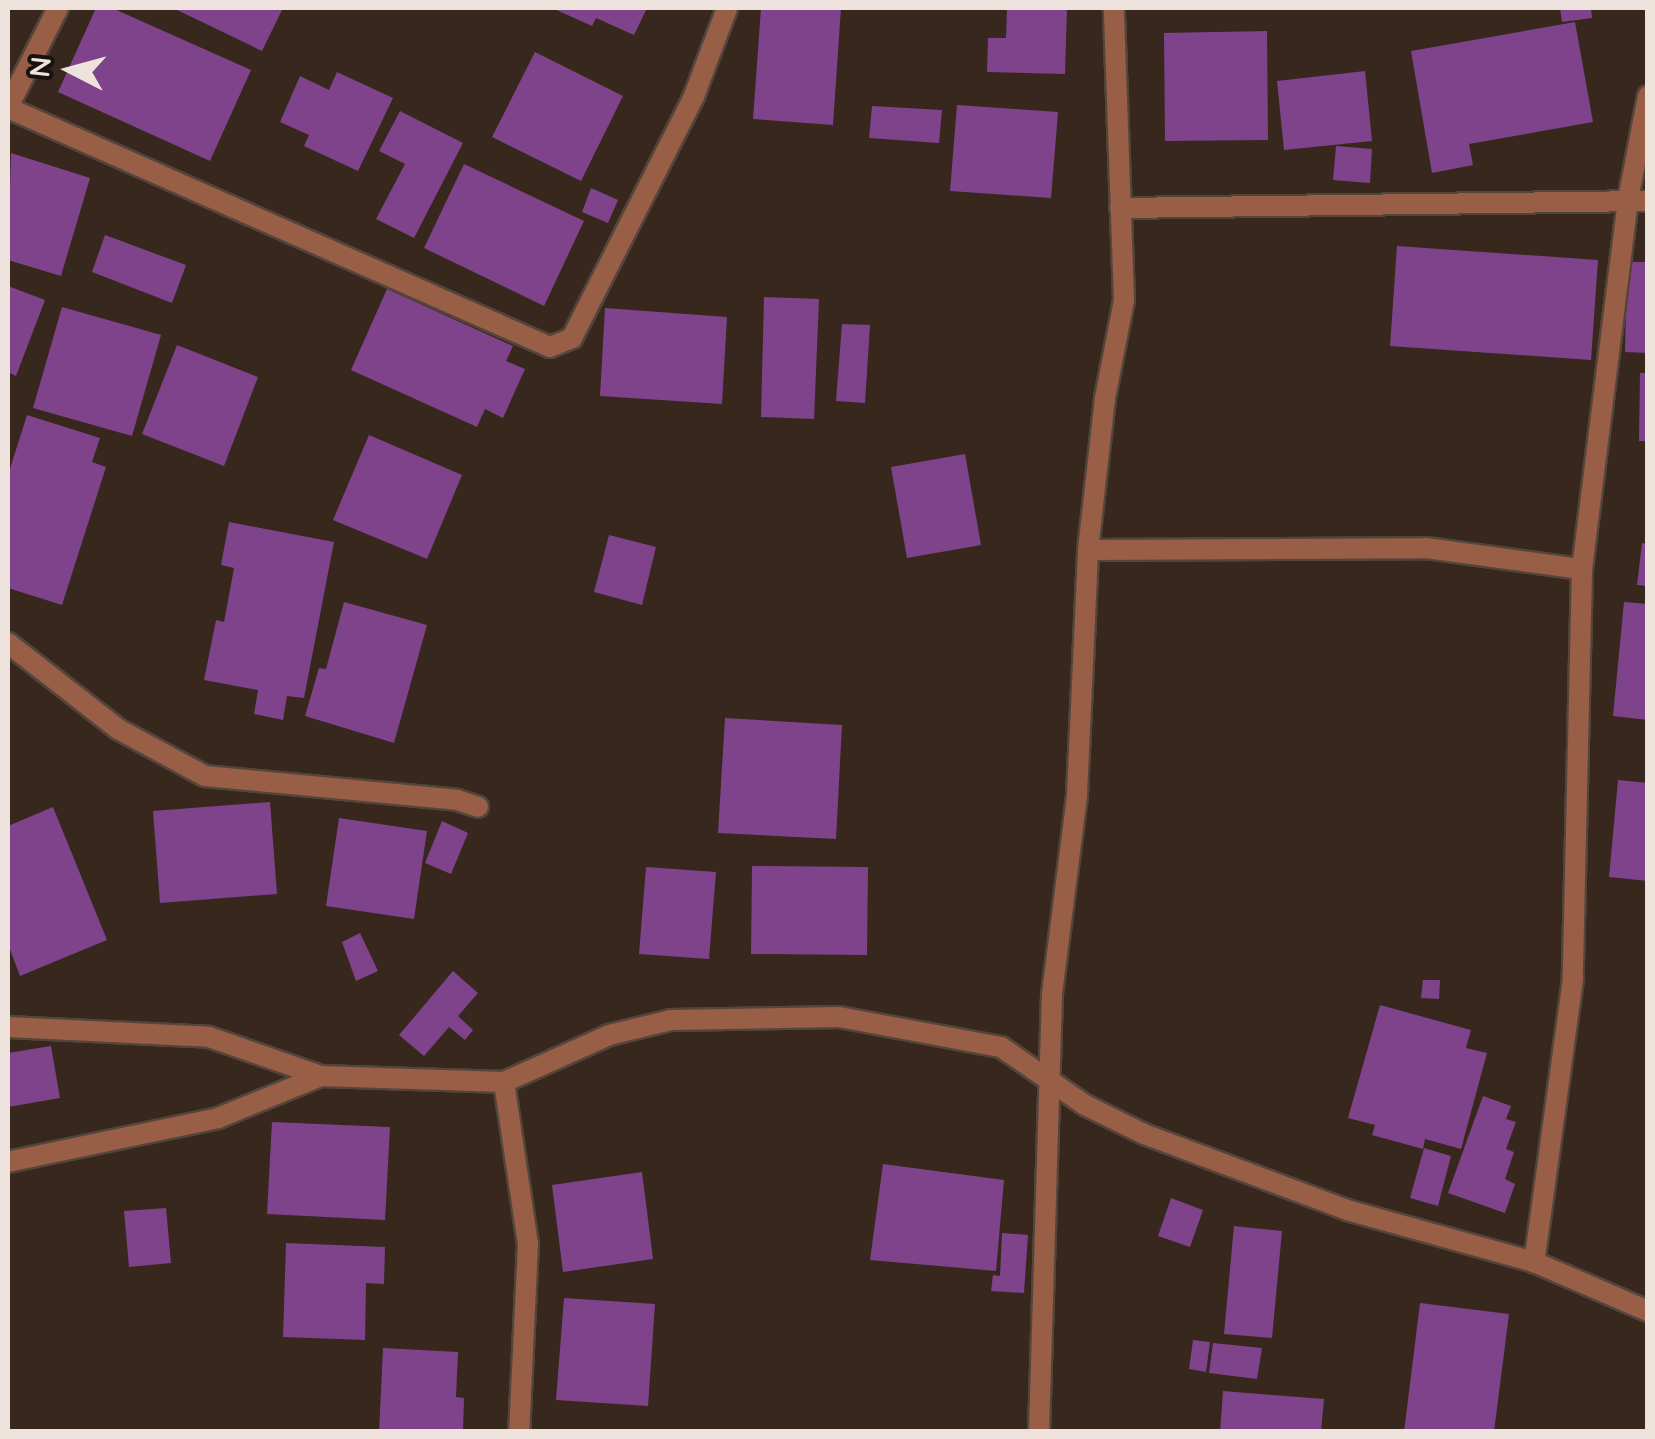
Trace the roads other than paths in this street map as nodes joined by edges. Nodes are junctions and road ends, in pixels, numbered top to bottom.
1 (58, 8) edge
2 (727, 8) edge
3 (1114, 8) edge
4 (1648, 96) edge
5 (8, 107) edge
6 (1638, 200) edge
7 (1120, 208) junction
8 (1088, 550) junction
9 (1582, 569) junction
10 (8, 643) edge
11 (478, 807) dead end
12 (8, 1028) edge
13 (321, 1076) junction
14 (1047, 1078) junction
15 (504, 1082) junction
16 (8, 1162) edge
17 (1534, 1262) junction
18 (1648, 1311) edge
19 (519, 1432) edge
20 (1039, 1432) edge

1 - 5 street
2 - 5 street
3 - 7 street
4 - 6 street
6 - 7 street
6 - 9 street
7 - 8 street
8 - 9 street
8 - 14 street
9 - 17 street
10 - 11 street
12 - 13 street
13 - 15 street
13 - 16 street
14 - 15 street
14 - 17 street
14 - 20 street
15 - 19 street
17 - 18 street

